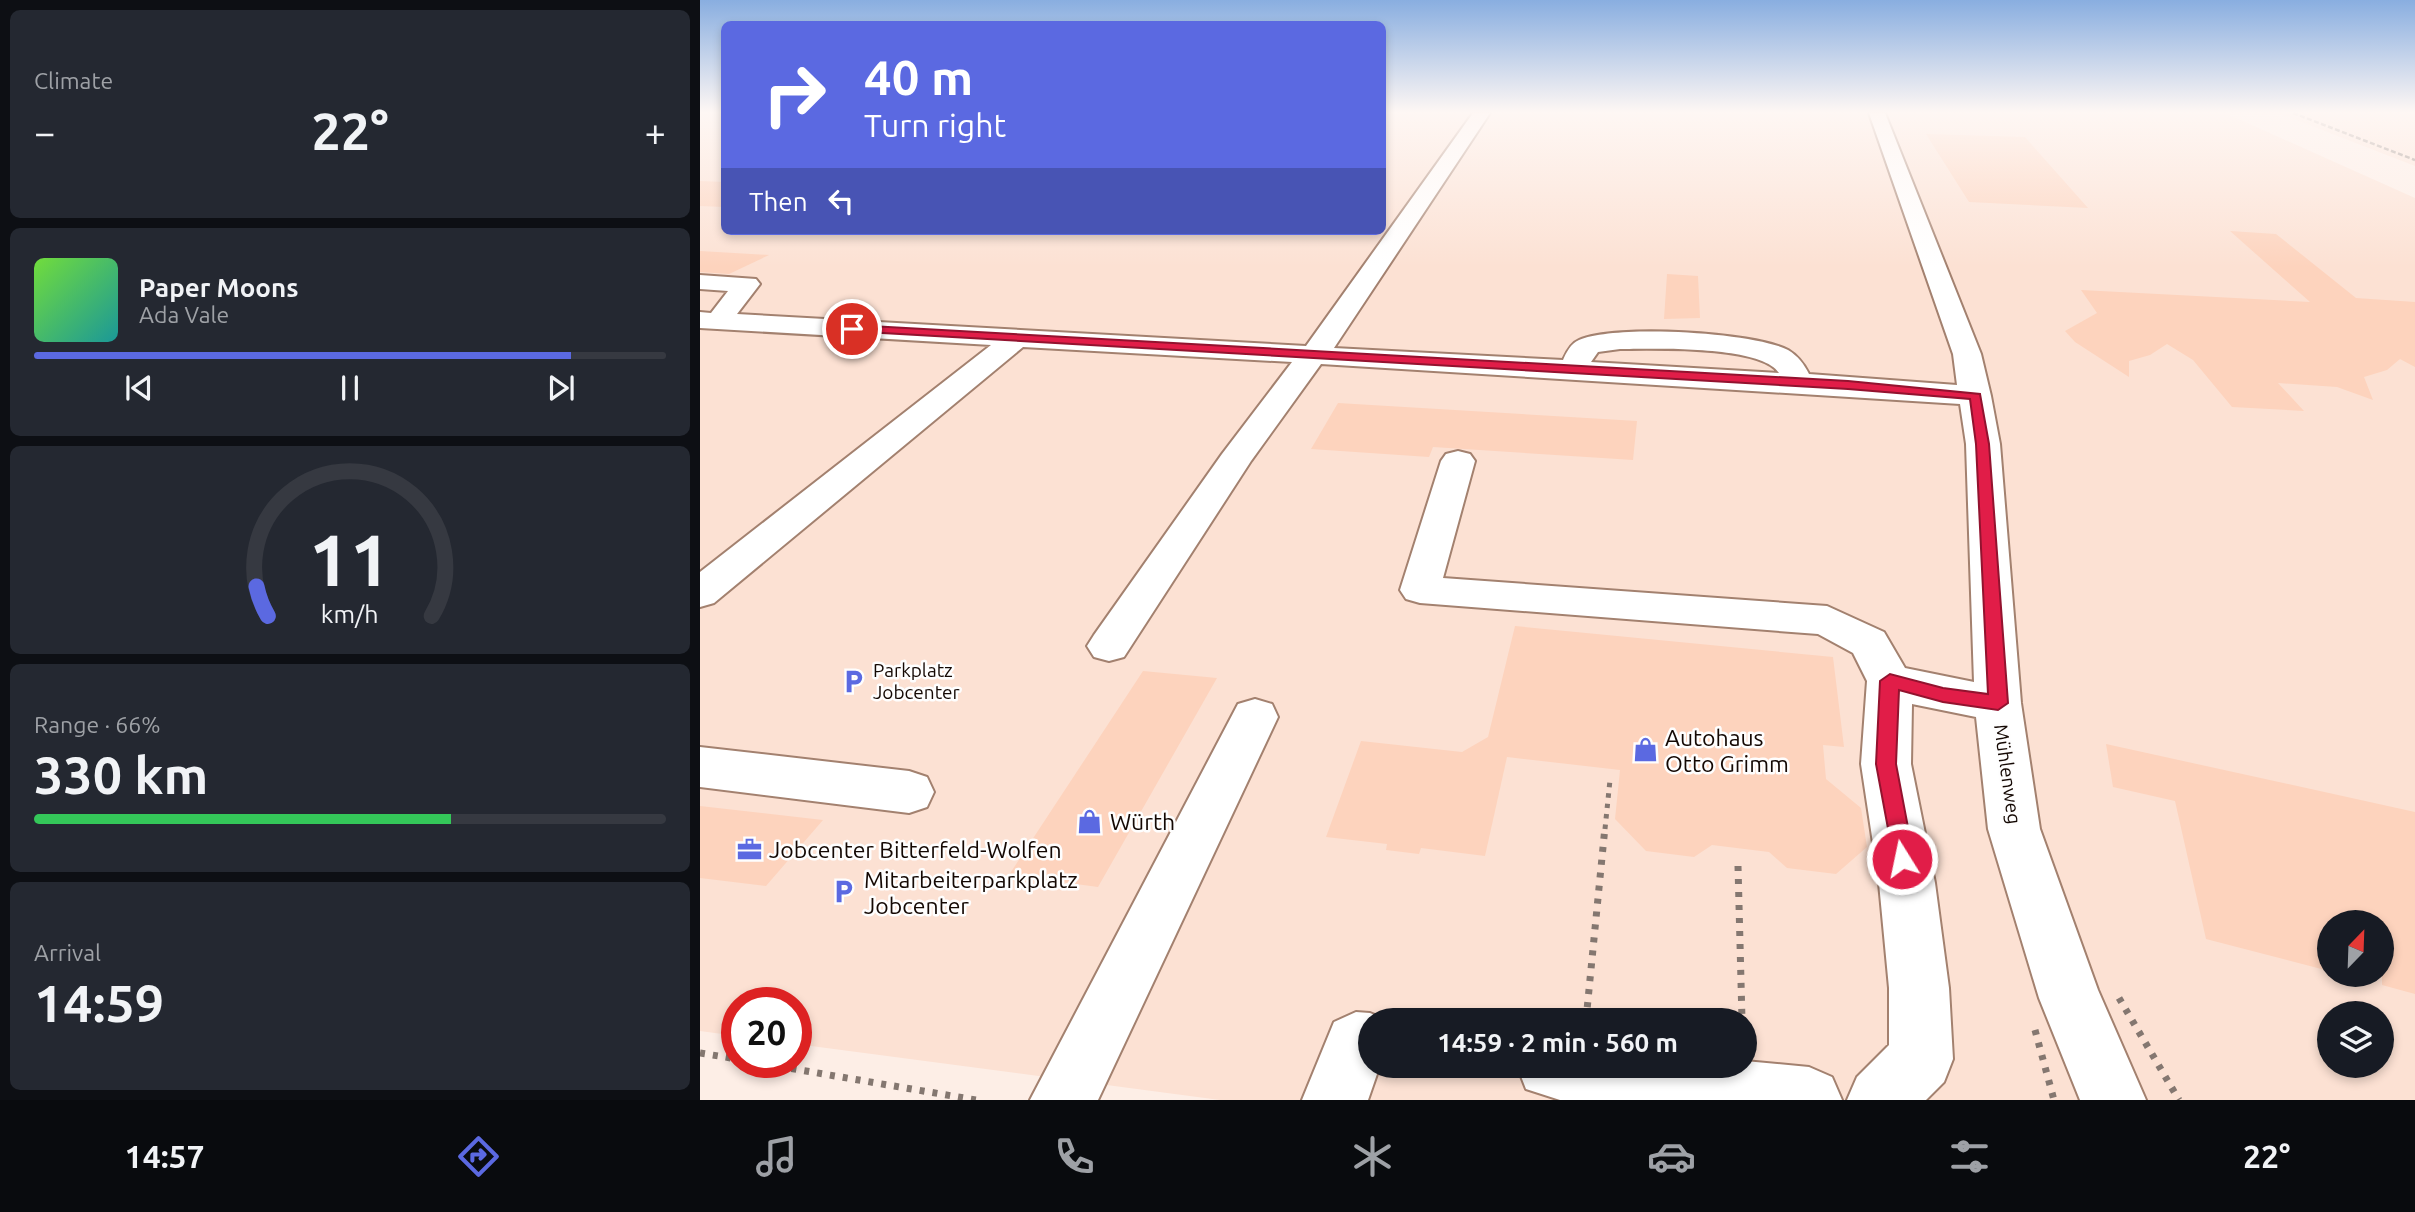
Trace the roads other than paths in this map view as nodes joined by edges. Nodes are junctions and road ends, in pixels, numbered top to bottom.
1 (1447, 164) edge
2 (1896, 164) edge
3 (700, 282) edge
4 (709, 321) edge
5 (1017, 338) junction
6 (1315, 355) junction
7 (1976, 396) junction
8 (1458, 461) dead end
9 (700, 593) edge
10 (1109, 646) dead end
11 (1890, 681) junction
12 (1998, 703) junction
13 (1255, 717) dead end
14 (700, 767) edge
15 (909, 792) dead end
16 (1358, 1044) edge
17 (1626, 1078) edge
18 (1063, 1100) edge
19 (1335, 1100) edge
20 (1809, 1100) edge
21 (1880, 1100) edge
22 (2113, 1100) edge

1 - 6 street
2 - 7 street, Mühlenweg
3 - 4 street
4 - 5 street
5 - 6 street
5 - 9 street
6 - 7 street
6 - 10 street
7 - 12 street, Mühlenweg
8 - 11 street
11 - 12 street
11 - 21 street
12 - 22 street, Mühlenweg
13 - 18 street
14 - 15 street
16 - 19 street
17 - 20 street

